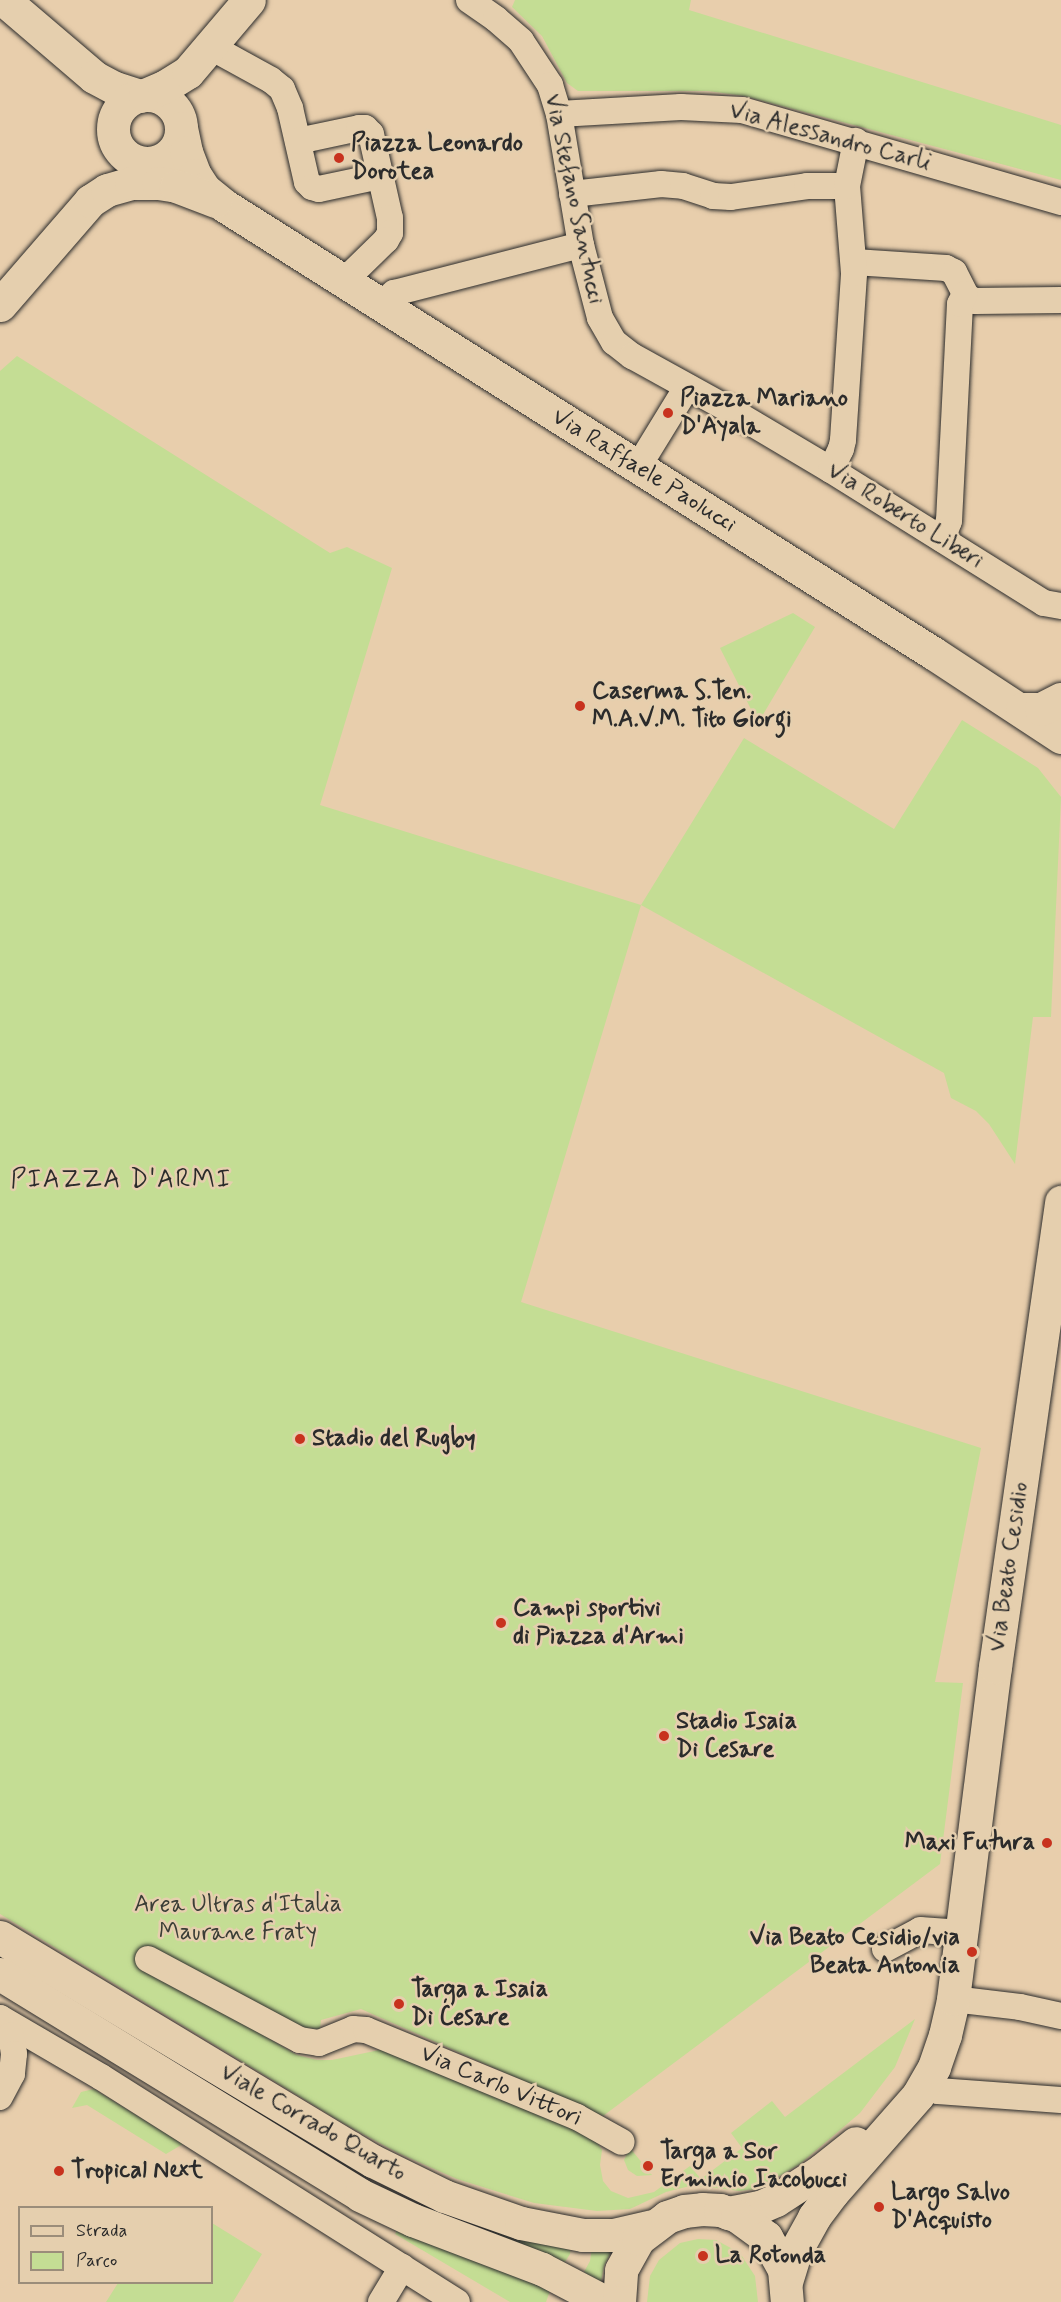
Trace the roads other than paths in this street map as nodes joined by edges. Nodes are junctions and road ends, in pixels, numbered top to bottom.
1 (4, 0) edge
2 (249, 0) edge
3 (469, 0) edge
4 (206, 53) junction
5 (83, 68) junction
6 (142, 96) junction
7 (559, 114) junction
8 (181, 126) junction
9 (113, 133) junction
10 (298, 141) junction
11 (856, 141) junction
12 (380, 176) junction
13 (847, 186) junction
14 (572, 194) junction
15 (1061, 202) edge
16 (87, 204) junction
17 (225, 206) junction
18 (581, 245) junction
19 (854, 262) junction
20 (344, 281) junction
21 (965, 294) junction
22 (1061, 300) edge
23 (381, 304) junction
24 (0, 305) edge
25 (687, 387) junction
26 (638, 467) junction
27 (831, 470) junction
28 (942, 539) junction
29 (1061, 606) edge
30 (1061, 699) edge
31 (1022, 710) junction
32 (1061, 737) edge
33 (1060, 1208) edge
34 (962, 1933) junction
35 (0, 1937) edge
36 (885, 1950) dead end
37 (148, 1959) dead end
38 (0, 1974) edge
39 (953, 1999) junction
40 (1061, 2016) edge
41 (0, 2018) edge
42 (63, 2055) junction
43 (12, 2074) junction
44 (925, 2085) junction
45 (0, 2097) edge
46 (1061, 2100) edge
47 (622, 2142) dead end
48 (728, 2213) junction
49 (651, 2226) junction
50 (402, 2268) junction
51 (786, 2292) edge
52 (381, 2302) edge
53 (457, 2302) edge
54 (604, 2302) edge
55 (619, 2302) edge

1 - 5 main road
2 - 4 main road
3 - 7 street, Via Stefano Santucci
4 - 6 main road
4 - 8 main road
4 - 10 street
5 - 6 main road
5 - 9 main road
6 - 8 main road
6 - 9 main road
7 - 11 street, Via Alessandro Carli
7 - 14 street, Via Stefano Santucci
8 - 9 main road
8 - 17 main road, Via Raffaele Paolucci
9 - 16 main road
10 - 12 street
10 - 12 street
11 - 13 street
11 - 15 street, Via Alessandro Carli
12 - 20 street
13 - 14 street
13 - 19 street
14 - 18 street, Via Stefano Santucci
16 - 17 main road, Via Raffaele Paolucci
16 - 24 main road
17 - 20 main road, Via Raffaele Paolucci
18 - 23 street
18 - 25 street, Via Stefano Santucci
19 - 21 street
19 - 27 street
20 - 23 main road, Via Raffaele Paolucci
21 - 22 street
21 - 28 street
23 - 26 main road, Via Raffaele Paolucci
25 - 26 street
25 - 27 street, Via Roberto Liberi
26 - 31 main road, Via Raffaele Paolucci
27 - 28 street, Via Roberto Liberi
28 - 29 street, Via Roberto Liberi
30 - 31 main road
31 - 32 main road, Via Raffaele Paolucci
33 - 34 main road, Via Beato Cesidio
34 - 36 street
34 - 39 main road, Via Beato Cesidio
34 - 48 main road, Via Beato Cesidio
35 - 49 main road, Viale Corrado Quarto
37 - 47 street, Via Carlo Vittori
38 - 54 main road, Viale Corrado Quarto
39 - 40 street
39 - 44 main road, Via Beato Cesidio
41 - 42 street
41 - 43 street
42 - 43 street
42 - 50 street
43 - 45 street
44 - 46 street
44 - 51 main road, Via Beato Cesidio
48 - 49 main road
48 - 51 main road
49 - 55 main road
50 - 52 street
50 - 53 street

